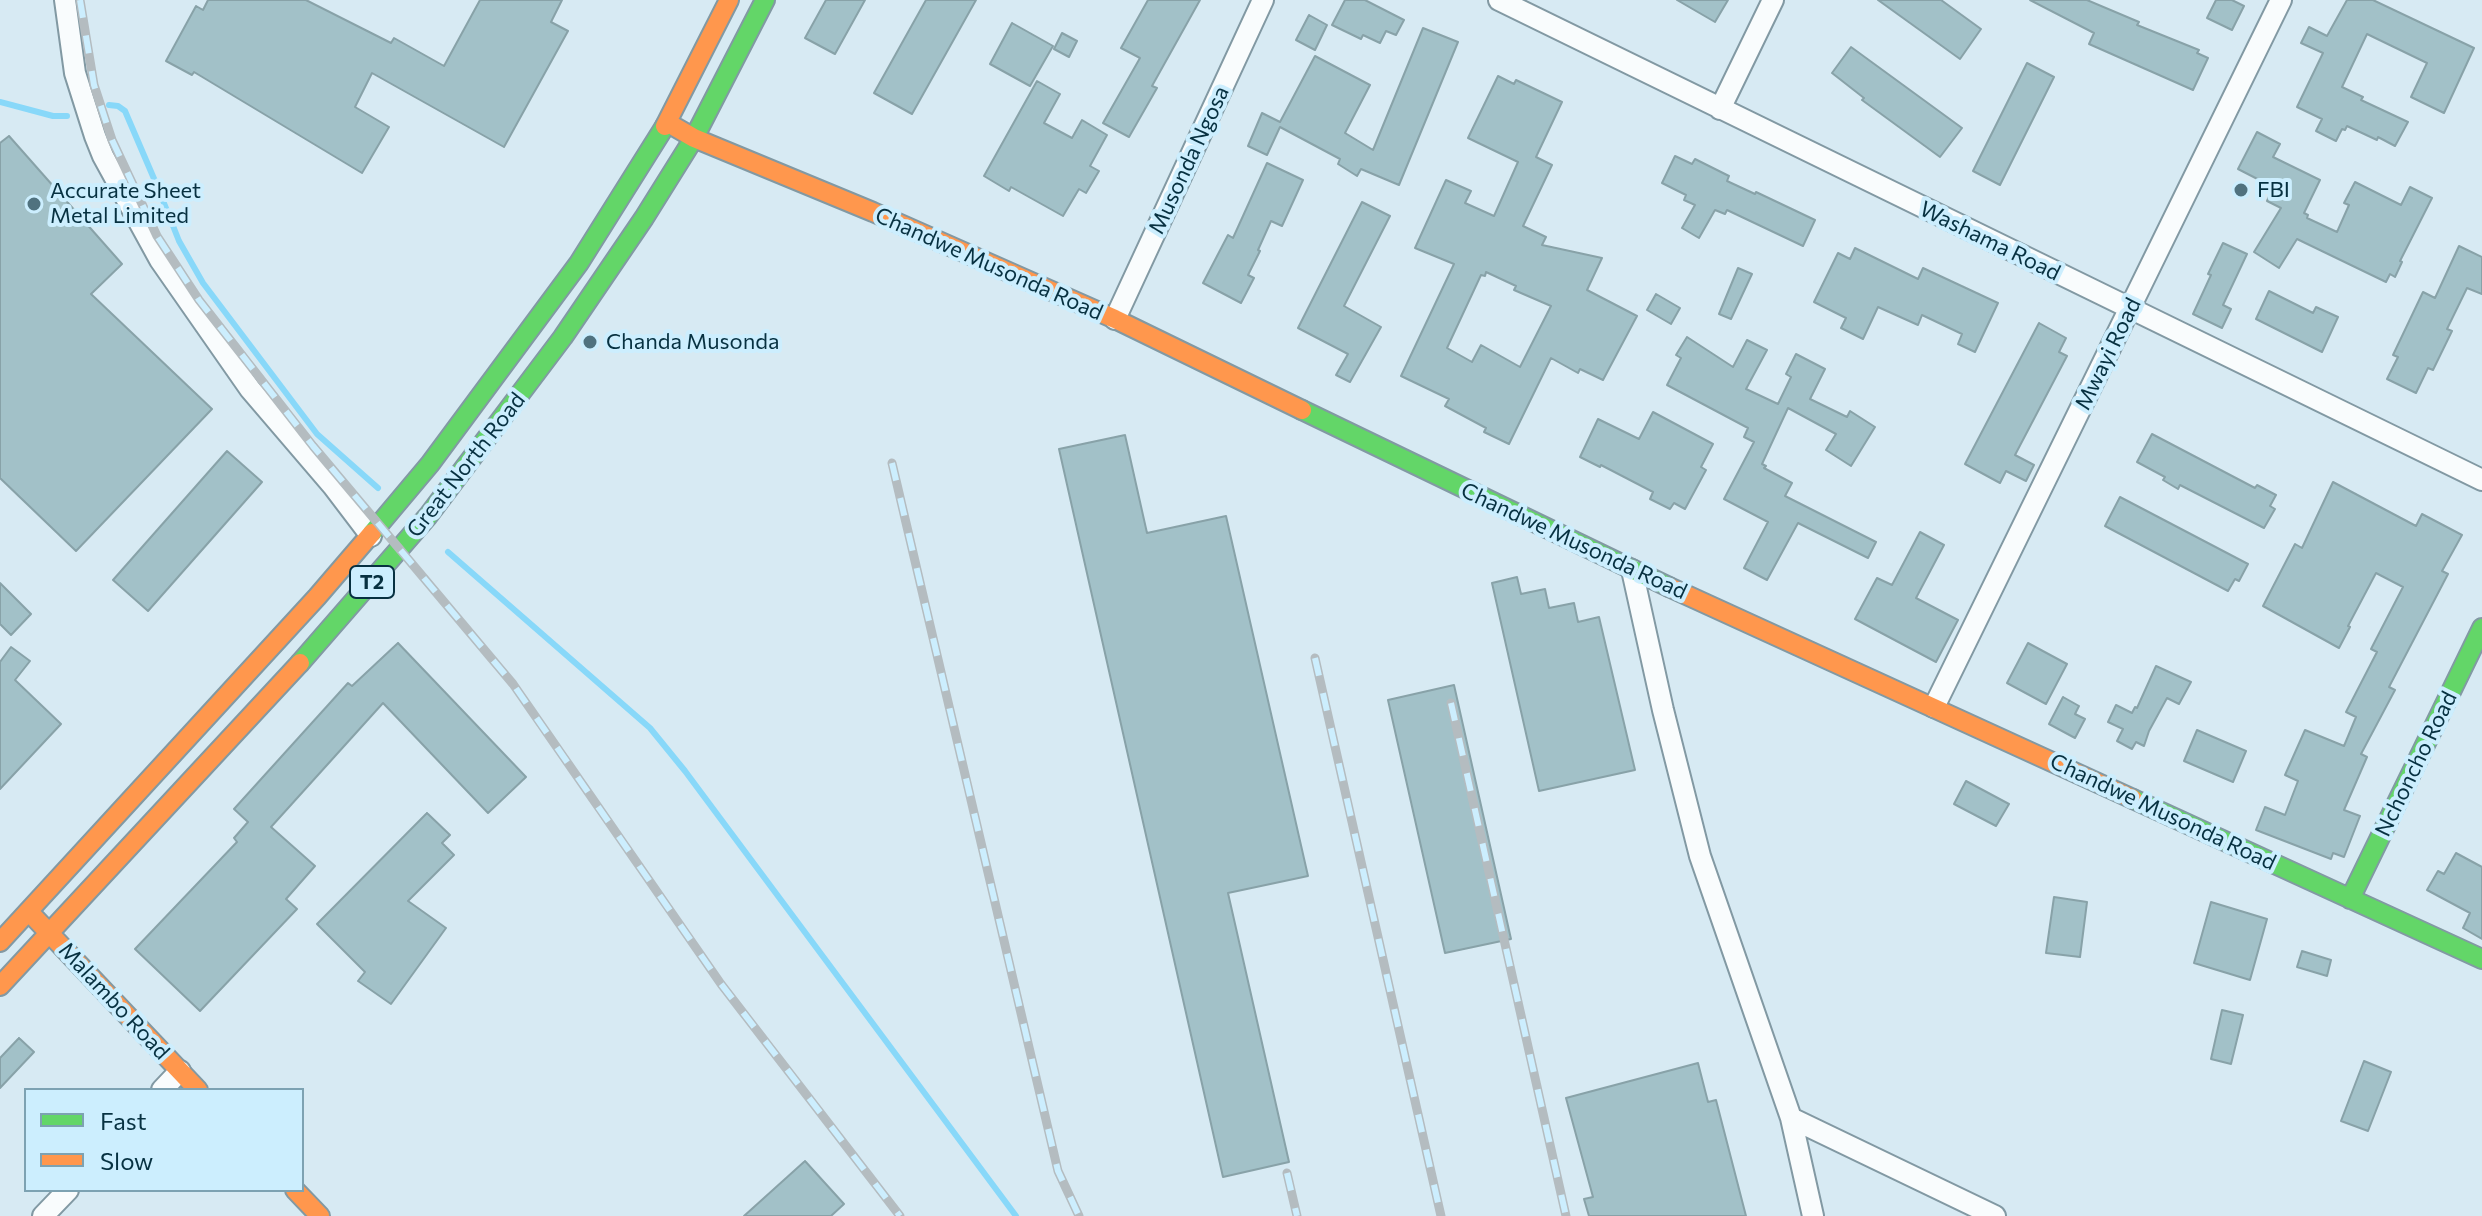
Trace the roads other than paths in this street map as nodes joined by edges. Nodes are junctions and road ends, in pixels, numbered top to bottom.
1 (65, 0) edge
2 (729, 0) edge
3 (765, 0) edge
4 (1263, 0) edge
5 (1499, 0) edge
6 (1773, 0) edge
7 (2281, 0) edge
8 (1720, 109) junction
9 (667, 123) junction
10 (694, 138) junction
11 (2130, 309) junction
12 (1115, 319) junction
13 (2482, 480) edge
14 (371, 536) junction
15 (1632, 570) junction
16 (2482, 628) edge
17 (1934, 707) junction
18 (2350, 899) junction
19 (30, 912) junction
20 (50, 934) junction
21 (0, 942) edge
22 (2482, 959) edge
23 (0, 986) edge
24 (180, 1071) junction
25 (164, 1088) edge
26 (196, 1088) edge
27 (1791, 1118) junction
28 (66, 1192) edge
29 (297, 1192) edge
30 (43, 1216) edge
31 (320, 1216) edge
32 (1813, 1216) edge
33 (1995, 1216) edge

1 - 14 street
2 - 9 street, Great North Road / T2
3 - 10 street, Great North Road / T2
4 - 12 street, Musonda Ngosa
5 - 8 street, Washama Road
6 - 8 street
7 - 11 street, Mwayi Road
8 - 11 street, Washama Road
9 - 10 street, Chandwe Musonda Road
9 - 14 street, Great North Road / T2
10 - 12 street, Chandwe Musonda Road
10 - 20 street, Great North Road / T2
11 - 13 street, Washama Road
11 - 17 street, Mwayi Road
12 - 15 street, Chandwe Musonda Road
14 - 19 street, Great North Road / T2
15 - 17 street, Chandwe Musonda Road
15 - 27 street
16 - 18 street, Nchoncho Road
17 - 18 street, Chandwe Musonda Road
18 - 22 street, Chandwe Musonda Road
19 - 20 street, Malambo Road
19 - 21 street, Great North Road / T2
20 - 23 street, Great North Road / T2
20 - 24 street, Malambo Road
24 - 25 street
24 - 26 street, Malambo Road
27 - 32 street
27 - 33 street
28 - 30 street
29 - 31 street

